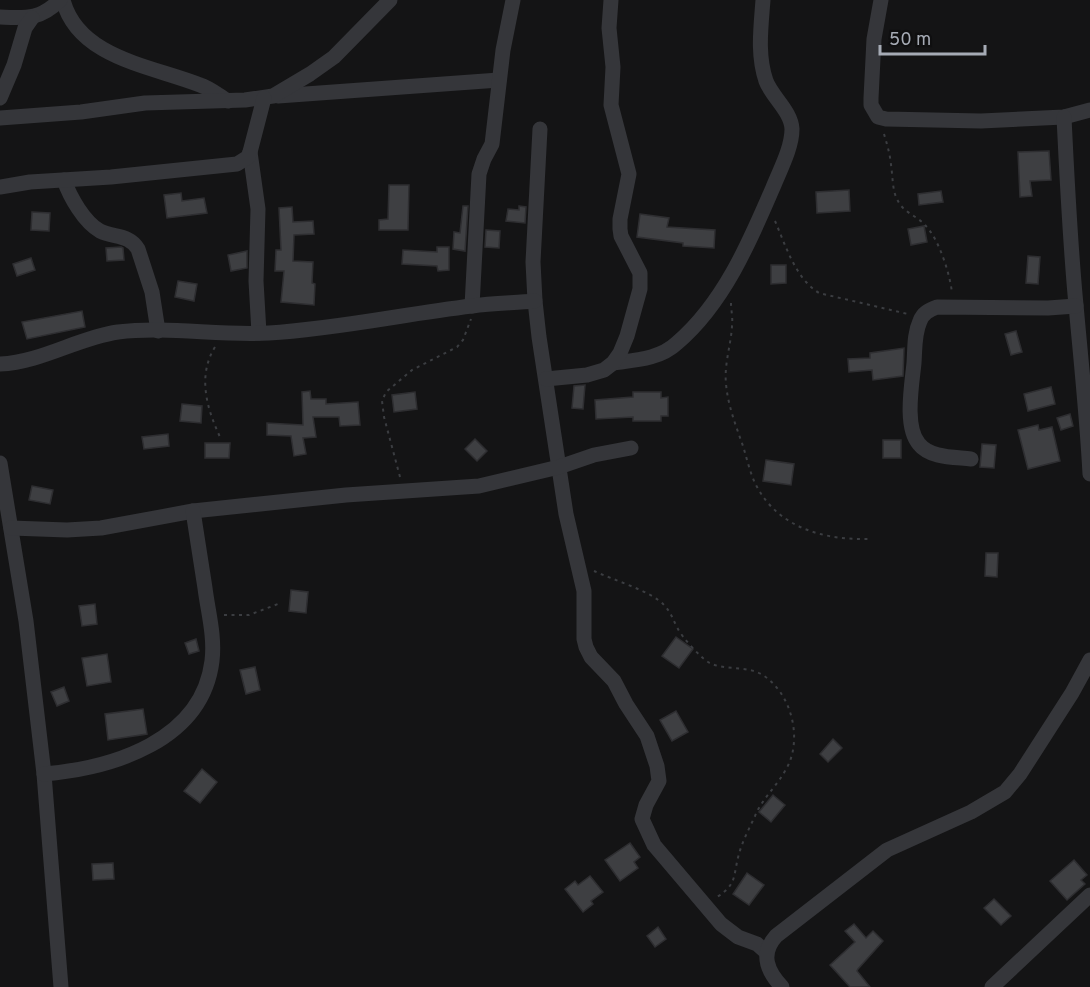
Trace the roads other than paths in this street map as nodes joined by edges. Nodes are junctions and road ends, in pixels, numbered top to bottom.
1 (62, 0) edge
2 (390, 0) edge
3 (513, 0) edge
4 (611, 0) edge
5 (763, 0) edge
6 (881, 0) edge
7 (0, 17) edge
8 (32, 18) junction
9 (499, 80) junction
10 (268, 97) junction
11 (0, 98) edge
12 (228, 101) junction
13 (1090, 110) edge
14 (1064, 117) junction
15 (0, 118) edge
16 (540, 129) dead end
17 (250, 152) junction
18 (64, 180) junction
19 (0, 187) edge
20 (535, 302) junction
21 (472, 306) junction
22 (1076, 306) junction
23 (158, 331) junction
24 (260, 333) junction
25 (613, 363) junction
26 (0, 364) edge
27 (546, 379) junction
28 (631, 448) dead end
29 (971, 459) dead end
30 (0, 463) edge
31 (559, 467) junction
32 (1090, 474) edge
33 (192, 511) junction
34 (11, 528) junction
35 (1090, 660) edge
36 (44, 774) junction
37 (1090, 895) edge
38 (766, 952) junction
39 (61, 987) edge
40 (782, 987) edge
41 (992, 987) edge

1 - 8 street
1 - 12 street
2 - 10 street
3 - 9 street
4 - 25 street
5 - 25 street
6 - 14 street
7 - 8 street
8 - 11 street
9 - 10 street
9 - 21 street
10 - 12 street
10 - 17 street
12 - 15 street
13 - 14 street
14 - 22 street
16 - 20 street
17 - 18 street
17 - 24 street
18 - 19 street
18 - 23 street
20 - 21 street
20 - 27 street
21 - 24 street
22 - 29 street
22 - 32 street
23 - 24 street
23 - 26 street
25 - 27 street
27 - 31 street
28 - 31 street
30 - 34 street
31 - 33 street
31 - 38 street
33 - 34 street
33 - 36 street
34 - 36 street
35 - 38 street
36 - 39 street
37 - 41 street
38 - 40 street

